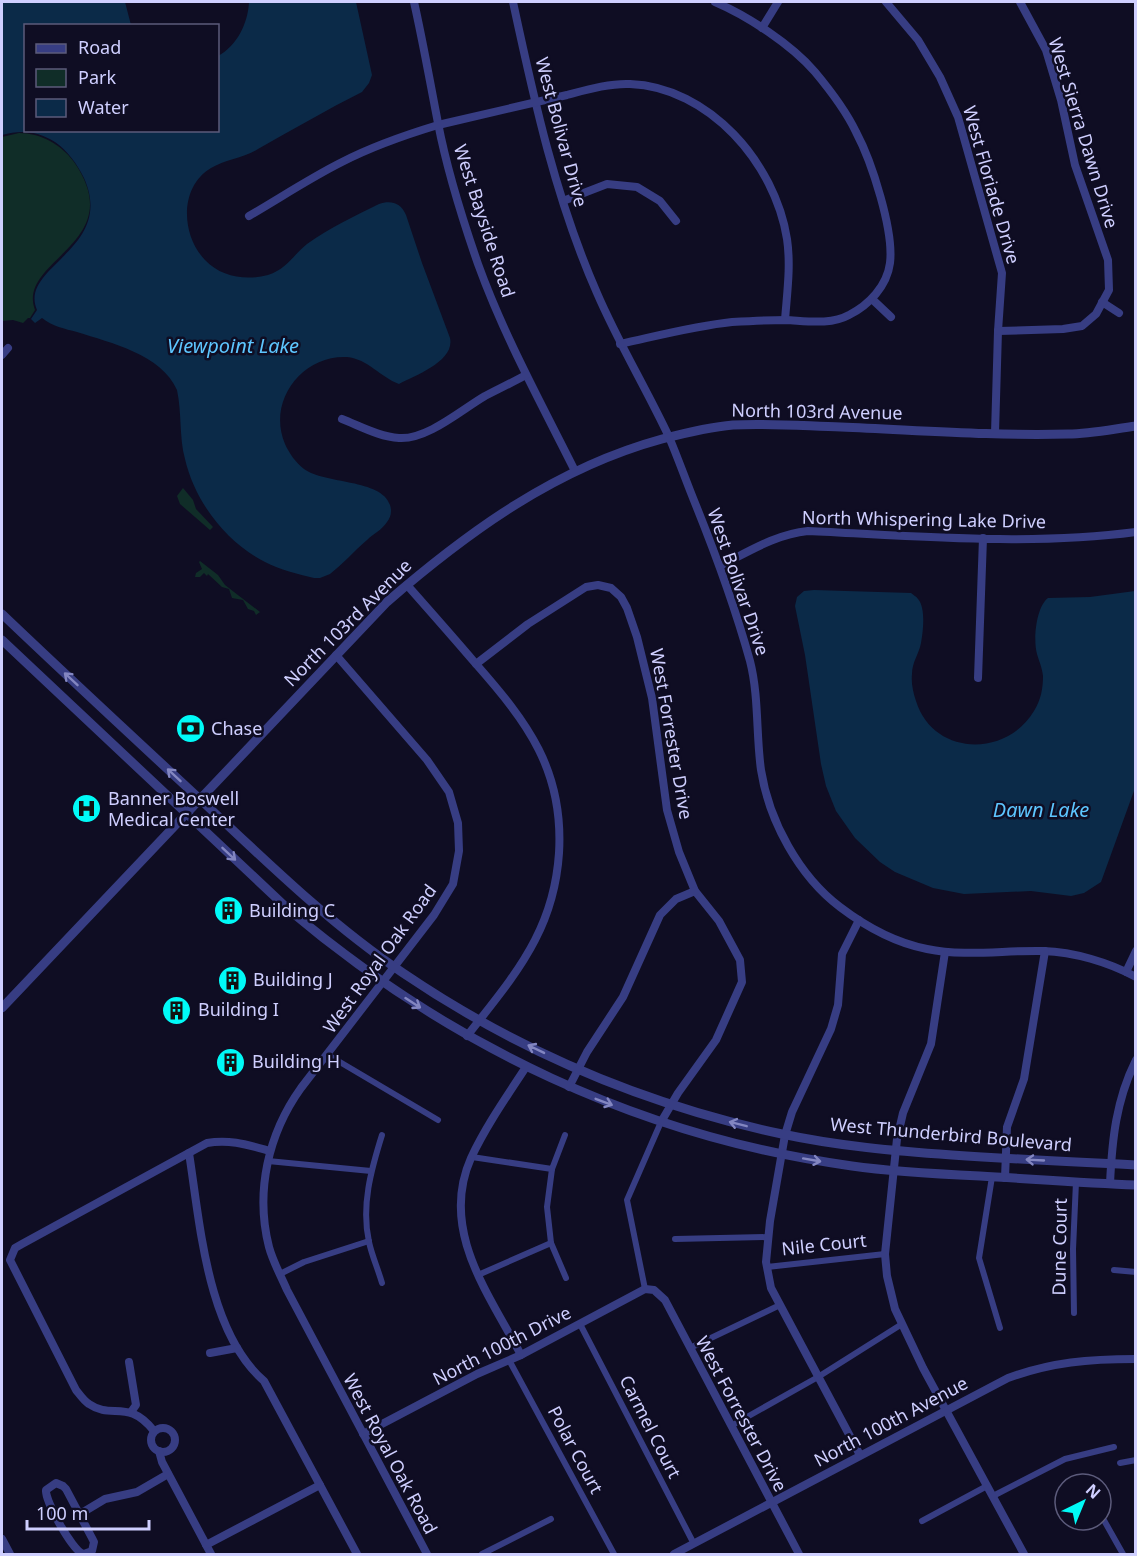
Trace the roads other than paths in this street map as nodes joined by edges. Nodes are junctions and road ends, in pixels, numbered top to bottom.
1 (414, 2) edge
2 (513, 2) edge
3 (715, 2) edge
4 (778, 2) edge
5 (886, 2) edge
6 (1020, 2) edge
7 (762, 28) junction
8 (535, 102) junction
9 (438, 125) junction
10 (563, 201) junction
11 (249, 216) dead end
12 (676, 220) dead end
13 (873, 300) junction
14 (1102, 302) junction
15 (1119, 313) dead end
16 (891, 317) dead end
17 (784, 320) junction
18 (998, 331) junction
19 (620, 344) junction
20 (8, 348) dead end
21 (2, 355) edge
22 (526, 375) junction
23 (342, 419) dead end
24 (1136, 426) edge
25 (995, 433) junction
26 (669, 437) junction
27 (575, 471) junction
28 (1136, 532) edge
29 (983, 538) junction
30 (720, 566) junction
31 (407, 585) junction
32 (2, 614) edge
33 (2, 640) edge
34 (336, 655) junction
35 (476, 664) junction
36 (978, 678) dead end
37 (114, 719) junction
38 (100, 733) junction
39 (200, 799) junction
40 (187, 814) junction
41 (695, 891) junction
42 (327, 916) junction
43 (859, 920) junction
44 (314, 931) junction
45 (1045, 951) junction
46 (1136, 951) edge
47 (945, 952) junction
48 (394, 967) junction
49 (1126, 972) junction
50 (1136, 977) edge
51 (382, 983) junction
52 (2, 1008) edge
53 (479, 1020) junction
54 (467, 1036) junction
55 (328, 1055) junction
56 (1136, 1060) edge
57 (526, 1067) junction
58 (578, 1069) junction
59 (569, 1087) junction
60 (671, 1104) junction
61 (438, 1120) dead end
62 (661, 1122) junction
63 (382, 1135) dead end
64 (565, 1135) dead end
65 (785, 1135) junction
66 (270, 1151) junction
67 (896, 1151) junction
68 (189, 1153) junction
69 (780, 1154) junction
70 (472, 1157) junction
71 (1006, 1159) junction
72 (268, 1161) junction
73 (1111, 1164) junction
74 (1136, 1165) edge
75 (552, 1169) junction
76 (893, 1170) junction
77 (371, 1172) junction
78 (992, 1177) junction
79 (1005, 1178) junction
80 (1076, 1182) junction
81 (1110, 1184) junction
82 (1136, 1185) edge
83 (768, 1237) junction
84 (675, 1239) dead end
85 (369, 1241) junction
86 (551, 1244) junction
87 (885, 1254) junction
88 (767, 1267) junction
89 (1114, 1270) dead end
90 (1136, 1272) edge
91 (280, 1274) junction
92 (478, 1275) junction
93 (566, 1278) dead end
94 (382, 1283) dead end
95 (645, 1289) junction
96 (780, 1305) junction
97 (1074, 1313) dead end
98 (580, 1324) junction
99 (902, 1324) junction
100 (999, 1328) dead end
101 (690, 1347) junction
102 (237, 1348) junction
103 (210, 1353) dead end
104 (521, 1355) junction
105 (1136, 1359) edge
106 (510, 1360) junction
107 (129, 1362) dead end
108 (818, 1377) junction
109 (946, 1410) junction
110 (131, 1412) junction
111 (730, 1426) junction
112 (154, 1431) junction
113 (363, 1434) junction
114 (1114, 1448) dead end
115 (159, 1451) junction
116 (860, 1455) junction
117 (1136, 1460) edge
118 (1120, 1463) dead end
119 (168, 1474) junction
120 (320, 1485) junction
121 (987, 1486) junction
122 (993, 1496) junction
123 (771, 1503) junction
124 (80, 1514) junction
125 (551, 1519) dead end
126 (922, 1521) dead end
127 (1111, 1532) edge
128 (2, 1539) edge
129 (694, 1544) junction
130 (206, 1545) junction
131 (9, 1554) edge
132 (83, 1554) edge
133 (211, 1554) edge
134 (357, 1554) edge
135 (427, 1554) edge
136 (482, 1554) edge
137 (614, 1554) edge
138 (674, 1554) edge
139 (799, 1554) edge
140 (1024, 1554) edge
141 (1123, 1554) edge

1 - 9 street, West Bayside Road
2 - 8 street, West Bolivar Drive
3 - 7 street
4 - 7 street
5 - 18 street, West Floriade Drive
6 - 14 street, West Sierra Dawn Drive
7 - 13 street
8 - 9 street
8 - 10 street, West Bolivar Drive
8 - 17 street
9 - 11 street
9 - 22 street, West Bayside Road
10 - 12 street
10 - 19 street, West Bolivar Drive
13 - 16 street
13 - 17 street
14 - 15 street
14 - 18 street, West Sierra Dawn Drive
17 - 19 street
18 - 25 street, West Floriade Drive
19 - 26 street, West Bolivar Drive
20 - 21 street
22 - 23 street
22 - 27 street, West Bayside Road
24 - 25 street, North 103rd Avenue
25 - 26 street, North 103rd Avenue
26 - 27 street, North 103rd Avenue
26 - 30 street, West Bolivar Drive
27 - 31 street, North 103rd Avenue
28 - 29 street, North Whispering Lake Drive
29 - 30 street, North Whispering Lake Drive
29 - 36 street
30 - 43 street, West Bolivar Drive
31 - 34 street, North 103rd Avenue
31 - 35 street
37 -> 32 street, West Thunderbird Boulevard
33 - 38 street, West Thunderbird Boulevard
34 - 39 street, North 103rd Avenue
34 - 48 street, West Royal Oak Road
35 - 41 street, West Forrester Drive
35 - 53 street
37 - 38 street
39 -> 37 street, West Thunderbird Boulevard
38 - 40 street, West Thunderbird Boulevard
39 - 40 street, North 103rd Avenue
39 - 42 street, West Thunderbird Boulevard
40 -> 44 street, West Thunderbird Boulevard
40 - 52 street, North 103rd Avenue
41 - 58 street
41 - 60 street, West Forrester Drive
42 - 44 street
42 - 48 street, West Thunderbird Boulevard
43 - 47 street, West Bolivar Drive
43 - 65 street
44 - 51 street, West Thunderbird Boulevard
45 - 47 street, West Bolivar Drive
45 - 49 street, West Bolivar Drive
45 - 71 street
46 - 49 street
47 - 67 street
48 - 51 street, West Royal Oak Road
48 - 53 street, West Thunderbird Boulevard
49 - 50 street, West Bolivar Drive
51 -> 54 street, West Thunderbird Boulevard
51 - 55 street, West Royal Oak Road
53 - 54 street
58 -> 53 street, West Thunderbird Boulevard
54 - 57 street, West Thunderbird Boulevard
55 - 61 street
55 - 66 street, West Royal Oak Road
56 - 73 street
57 - 59 street, West Thunderbird Boulevard
57 - 70 street
58 - 59 street
58 - 60 street, West Thunderbird Boulevard
59 -> 62 street, West Thunderbird Boulevard
60 - 62 street, West Forrester Drive
65 -> 60 street, West Thunderbird Boulevard
62 - 69 street, West Thunderbird Boulevard
62 - 95 street
63 - 77 street
64 - 75 street
65 - 67 street, West Thunderbird Boulevard
65 - 69 street
66 - 68 street
66 - 72 street, West Royal Oak Road
67 - 71 street, West Thunderbird Boulevard
67 - 76 street
68 - 102 street
68 - 110 street
69 -> 76 street, West Thunderbird Boulevard
69 - 83 street
70 - 75 street
70 - 92 street
73 -> 71 street, West Thunderbird Boulevard
71 - 79 street
72 - 77 street
72 - 91 street, West Royal Oak Road
73 - 74 street, West Thunderbird Boulevard
73 - 81 street
75 - 86 street
76 - 78 street, West Thunderbird Boulevard
76 - 87 street
77 - 85 street
78 - 79 street, West Thunderbird Boulevard
78 - 100 street
79 - 80 street, West Thunderbird Boulevard
80 - 81 street, West Thunderbird Boulevard
80 - 97 street, Dune Court
81 - 82 street, West Thunderbird Boulevard
83 - 84 street
83 - 88 street
85 - 91 street
85 - 94 street
86 - 92 street
86 - 93 street
87 - 88 street, Nile Court
87 - 99 street
88 - 96 street
89 - 90 street
91 - 113 street, West Royal Oak Road
92 - 104 street
95 - 98 street, North 100th Drive
95 - 101 street, West Forrester Drive
96 - 101 street
96 - 108 street
98 - 104 street, North 100th Drive
98 - 129 street, Carmel Court
99 - 108 street
99 - 109 street
101 - 111 street, West Forrester Drive
102 - 103 street
102 - 120 street
104 - 106 street, North 100th Drive
105 - 109 street, North 100th Avenue
106 - 113 street, North 100th Drive
106 - 137 street, Polar Court
107 - 110 street
108 - 111 street
108 - 116 street
109 - 116 street, North 100th Avenue
109 - 121 street
110 - 112 street
111 - 123 street, West Forrester Drive
112 - 115 street
112 - 115 street
113 - 135 street, West Royal Oak Road
114 - 122 street
115 - 119 street
116 - 123 street, North 100th Avenue
117 - 118 street
119 - 124 street
119 - 130 street
120 - 130 street
120 - 134 street
121 - 122 street
121 - 126 street
122 - 140 street
123 - 129 street, North 100th Avenue
123 - 139 street, West Forrester Drive
124 - 132 street
124 - 132 street
125 - 136 street
127 - 141 street
128 - 131 street
129 - 138 street, North 100th Avenue
130 - 133 street

